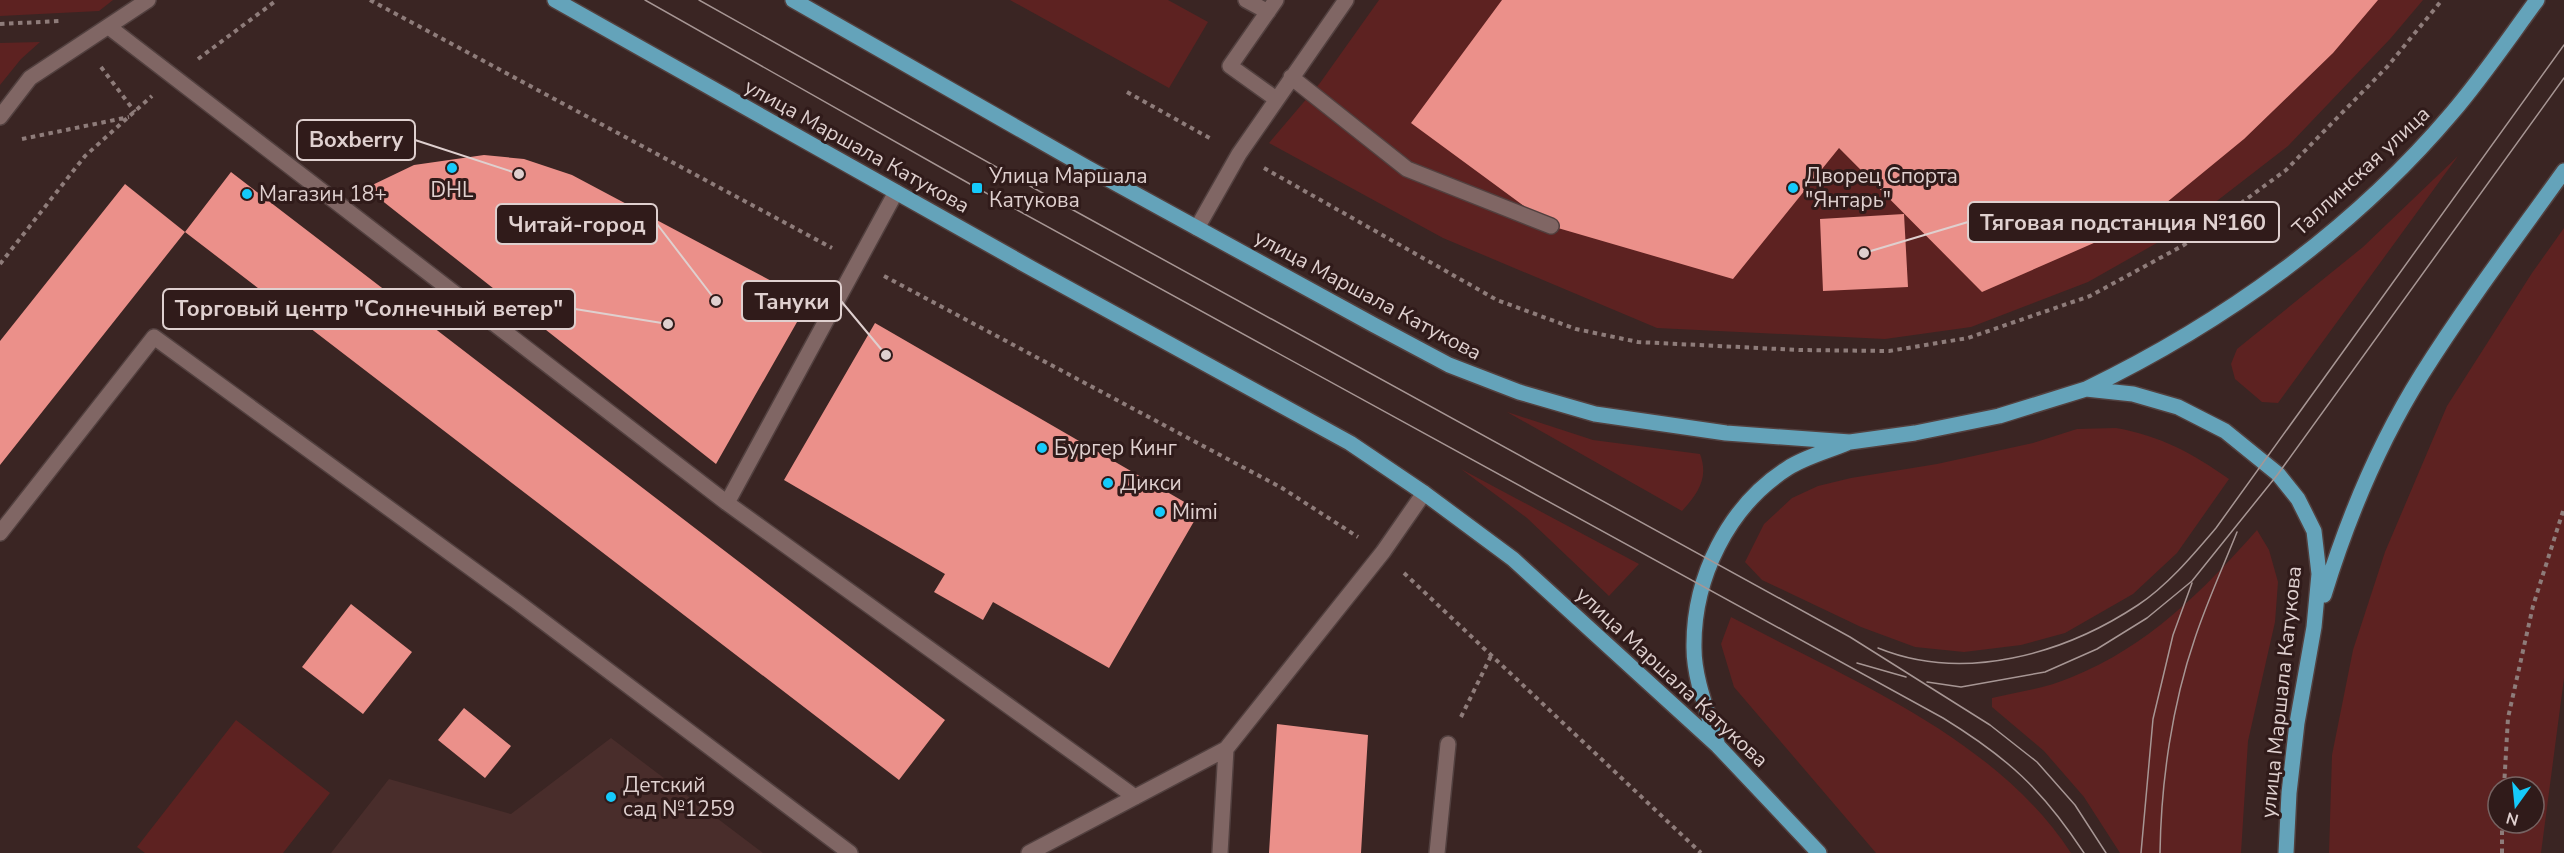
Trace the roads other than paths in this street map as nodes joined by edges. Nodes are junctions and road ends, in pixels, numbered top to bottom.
1 (148, 0) edge
2 (555, 0) edge
3 (794, 0) edge
4 (1246, 0) edge
5 (1346, 0) edge
6 (2537, 0) edge
7 (1272, 6) edge
8 (109, 27) junction
9 (1291, 77) junction
10 (1276, 99) junction
11 (0, 117) edge
12 (2564, 171) edge
13 (896, 192) junction
14 (1551, 226) dead end
15 (1197, 228) junction
16 (2086, 389) junction
17 (1850, 442) junction
18 (1424, 493) junction
19 (727, 503) junction
20 (0, 533) edge
21 (2314, 627) junction
22 (1448, 744) road end
23 (1718, 746) junction
24 (1226, 749) junction
25 (1135, 797) junction
26 (850, 853) edge
27 (1029, 853) edge
28 (1220, 853) edge
29 (1437, 853) edge
30 (1819, 853) edge
31 (2286, 853) edge

1 - 8 lane
2 - 13 main road, улица Маршала Катукова
3 - 15 main road, улица Маршала Катукова
4 - 7 lane
5 - 9 lane
6 - 16 main road, Таллинская улица
7 - 10 lane
8 - 11 lane
8 - 19 lane
9 - 10 lane
9 - 14 lane
10 - 15 lane
12 - 21 main road
13 - 18 main road, улица Маршала Катукова
13 - 19 lane
15 - 17 main road, улица Маршала Катукова
16 - 17 main road, улица Маршала Катукова
16 - 21 main road, улица Маршала Катукова
17 - 23 main road
18 - 23 main road, улица Маршала Катукова
18 - 24 lane
19 - 25 lane
20 - 26 lane
21 - 31 main road, улица Маршала Катукова
22 - 29 lane
23 - 30 main road, улица Маршала Катукова
24 - 25 lane
24 - 28 lane
25 - 27 lane

